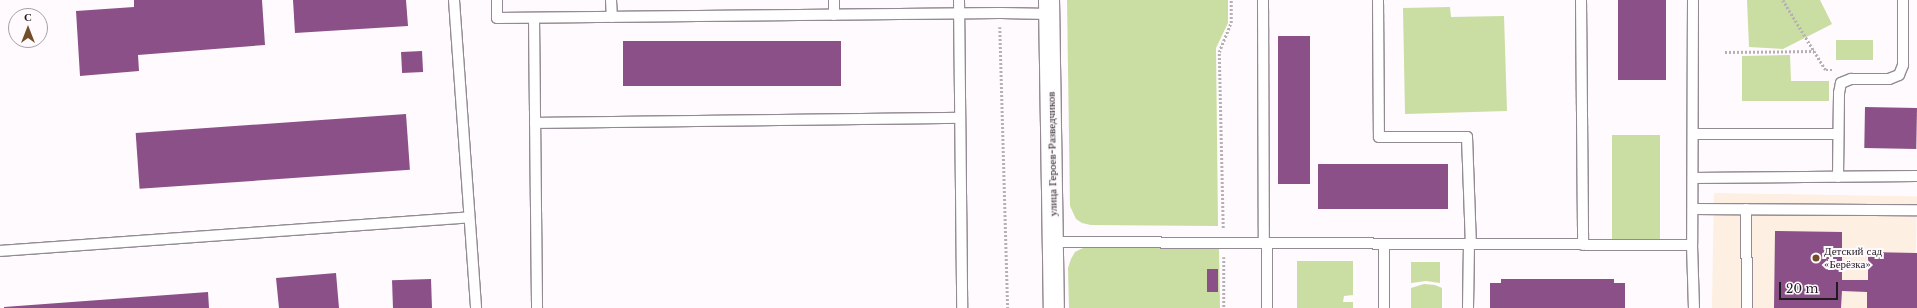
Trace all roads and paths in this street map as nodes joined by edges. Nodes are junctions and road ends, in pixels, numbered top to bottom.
1 (454, 0) edge
2 (496, 0) edge
3 (611, 0) edge
4 (834, 0) edge
5 (959, 0) edge
6 (1231, 0) edge
7 (1263, 0) edge
8 (1378, 0) edge
9 (1581, 0) edge
10 (1693, 0) edge
11 (1783, 0) edge
12 (1903, 0) edge
13 (1050, 7) edge
14 (959, 13) junction
15 (999, 13) junction
16 (834, 15) junction
17 (612, 17) junction
18 (534, 18) junction
19 (1814, 51) junction
20 (1725, 52) dead end
21 (1841, 70) dead end
22 (960, 118) junction
23 (535, 123) junction
24 (1693, 134) junction
25 (1838, 134) junction
26 (1917, 176) edge
27 (1838, 177) junction
28 (1693, 178) junction
29 (1693, 209) junction
30 (1746, 209) junction
31 (1917, 210) edge
32 (469, 217) junction
33 (1053, 242) junction
34 (1224, 243) junction
35 (1266, 243) junction
36 (1384, 244) junction
37 (1470, 244) junction
38 (1583, 245) junction
39 (1692, 245) junction
40 (0, 251) edge
41 (476, 308) edge
42 (537, 308) edge
43 (962, 308) edge
44 (1008, 308) edge
45 (1054, 308) edge
46 (1224, 308) edge
47 (1267, 308) edge
48 (1384, 308) edge
49 (1468, 308) edge
50 (1694, 308) edge
51 (1747, 308) edge

1 - 32 lane
2 - 18 lane
3 - 17 lane
4 - 16 lane
5 - 14 lane
6 - 34 path
7 - 35 lane
8 - 37 lane
9 - 38 lane
10 - 24 lane
11 - 19 path
12 - 25 lane
13 - 15 lane
13 - 33 street, улица Героев-Разведчиков
14 - 15 lane
14 - 16 lane
14 - 22 lane
15 - 44 path
16 - 17 lane
17 - 18 lane
18 - 23 lane
19 - 20 path
19 - 21 path
22 - 23 lane
22 - 43 lane
23 - 42 lane
24 - 25 lane
24 - 28 lane
25 - 27 lane
26 - 27 lane
27 - 28 lane
28 - 29 lane
29 - 30 lane
29 - 39 lane
30 - 31 lane
30 - 51 lane
32 - 40 lane
32 - 41 lane
33 - 34 lane
33 - 45 street, улица Героев-Разведчиков
34 - 35 lane
34 - 46 path
35 - 36 lane
35 - 47 lane
36 - 37 lane
36 - 48 lane
37 - 38 lane
37 - 49 lane
38 - 39 lane
39 - 50 lane

